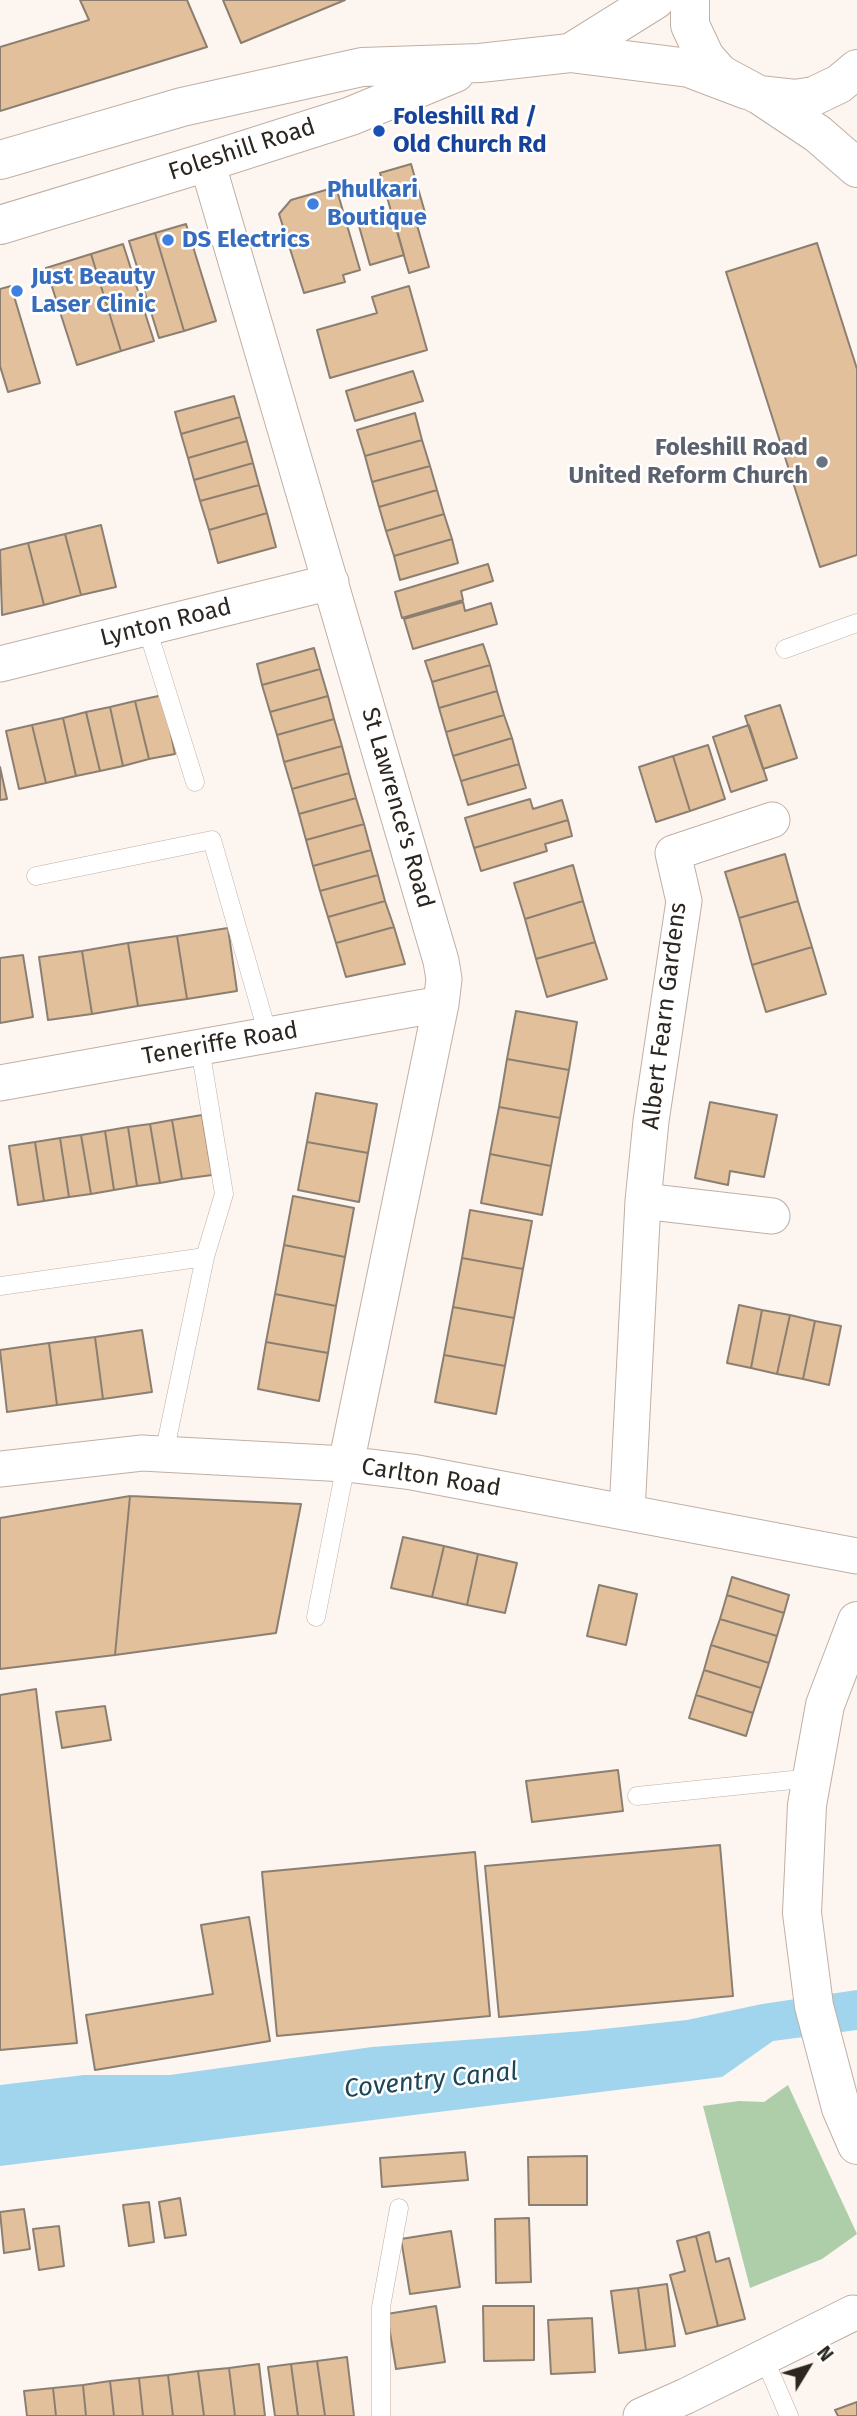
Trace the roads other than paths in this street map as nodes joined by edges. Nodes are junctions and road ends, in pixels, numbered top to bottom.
1 (655, 0) edge
2 (690, 0) edge
3 (570, 53) junction
4 (480, 63) junction
5 (857, 69) edge
6 (753, 93) junction
7 (0, 160) edge
8 (207, 162) junction
9 (857, 168) edge
10 (0, 225) edge
11 (331, 582) junction
12 (857, 623) edge
13 (147, 628) junction
14 (785, 649) dead end
15 (0, 664) edge
16 (195, 782) dead end
17 (772, 820) dead end
18 (36, 876) dead end
19 (441, 1004) junction
20 (268, 1035) junction
21 (200, 1048) junction
22 (0, 1083) edge
23 (643, 1201) junction
24 (772, 1216) dead end
25 (205, 1257) junction
26 (0, 1286) edge
27 (164, 1454) junction
28 (346, 1464) junction
29 (0, 1466) edge
30 (627, 1512) junction
31 (857, 1556) edge
32 (316, 1617) dead end
33 (857, 1621) edge
34 (812, 1778) junction
35 (637, 1796) dead end
36 (857, 2145) edge
37 (399, 2208) dead end
38 (853, 2313) dead end
39 (764, 2358) junction
40 (381, 2416) edge
41 (641, 2416) edge
42 (789, 2416) edge

1 - 3 main road, Foleshill Road
2 - 6 main road
3 - 4 main road, Foleshill Road
3 - 6 main road, Foleshill Road
4 - 7 main road, Foleshill Road
4 - 8 main road, Foleshill Road
5 - 6 main road
6 - 9 main road
8 - 10 main road, Foleshill Road
8 - 11 street, St Lawrence's Road
11 - 13 street, Lynton Road
11 - 19 street, St Lawrence's Road
12 - 14 lane
13 - 15 street, Lynton Road
13 - 16 lane
17 - 23 street, Albert Fearn Gardens
18 - 20 lane
19 - 20 street, Teneriffe Road
19 - 28 street, St Lawrence's Road
20 - 21 street, Teneriffe Road
21 - 22 street, Teneriffe Road
21 - 25 lane
23 - 24 street
23 - 30 street, Albert Fearn Gardens
25 - 26 lane
25 - 27 lane
27 - 28 street, Carlton Road
27 - 29 street, Carlton Road
28 - 30 street, Carlton Road
28 - 32 lane
30 - 31 street, Carlton Road
33 - 34 main road
34 - 35 lane
34 - 36 main road
37 - 40 lane
38 - 39 street
39 - 41 street
39 - 42 lane

